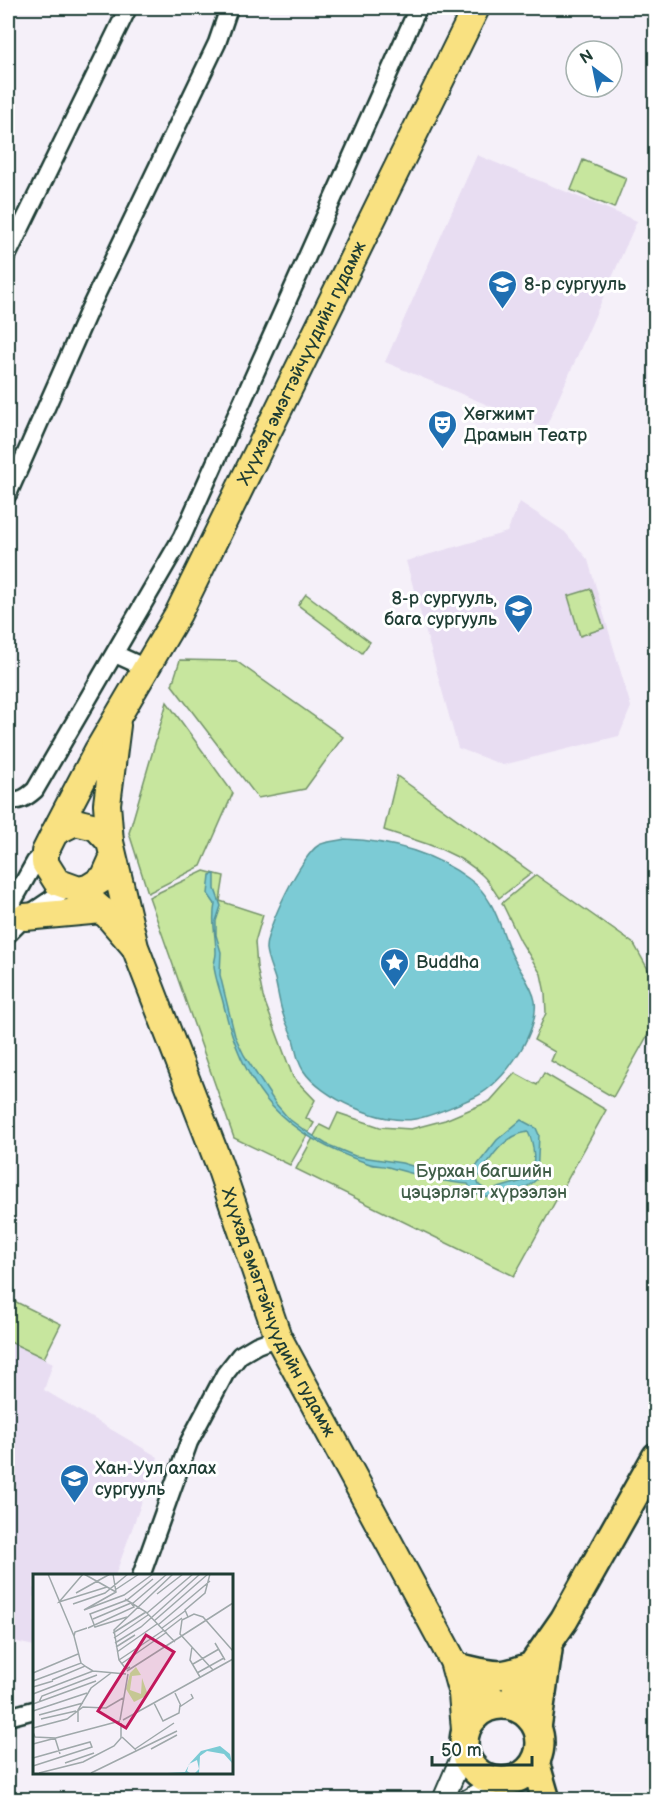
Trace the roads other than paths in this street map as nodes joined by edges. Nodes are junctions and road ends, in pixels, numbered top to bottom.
1 (128, 8) edge
2 (230, 8) edge
3 (418, 8) edge
4 (476, 8) edge
5 (8, 254) edge
6 (8, 494) edge
7 (115, 654) junction
8 (146, 668) junction
9 (118, 716) junction
10 (8, 799) edge
11 (50, 842) junction
12 (111, 851) junction
13 (73, 889) junction
14 (102, 910) junction
15 (14, 920) edge
16 (135, 947) junction
17 (279, 1337) junction
18 (656, 1457) edge
19 (142, 1574) edge
20 (549, 1643) junction
21 (457, 1665) junction
22 (534, 1665) junction
23 (505, 1705) junction
24 (33, 1710) edge
25 (8, 1717) edge
26 (537, 1728) junction
27 (465, 1741) junction
28 (535, 1762) junction
29 (508, 1787) edge
30 (443, 1800) edge
31 (468, 1800) edge
32 (546, 1800) edge

1 - 5 street
2 - 6 street
3 - 7 street
4 - 8 main road, Хүүхэд эмэгтэйчүүдийн гудамж
7 - 8 street
7 - 10 street
8 - 9 main road, Хүүхэд эмэгтэйчүүдийн гудамж
9 - 11 main road, Хүүхэд эмэгтэйчүүдийн гудамж
9 - 12 main road, Хүүхэд эмэгтэйчүүдийн гудамж
11 - 12 main road
11 - 13 main road, Хүүхэд эмэгтэйчүүдийн гудамж
11 - 15 street
12 - 13 main road
12 - 16 main road, Хүүхэд эмэгтэйчүүдийн гудамж
13 - 14 main road, Хүүхэд эмэгтэйчүүдийн гудамж
13 - 15 street
14 - 15 main road
14 - 16 main road, Хүүхэд эмэгтэйчүүдийн гудамж
16 - 17 main road, Хүүхэд эмэгтэйчүүдийн гудамж
17 - 19 street
17 - 21 main road, Хүүхэд эмэгтэйчүүдийн гудамж
18 - 20 highway
20 - 22 highway
20 - 26 highway
21 - 22 highway
21 - 23 main road, Хүүхэд эмэгтэйчүүдийн гудамж
21 - 27 main road, Хүүхэд эмэгтэйчүүдийн гудамж
22 - 23 highway
23 - 26 highway
23 - 27 highway
24 - 25 street
26 - 28 highway
27 - 29 highway
27 - 30 street
28 - 29 highway
28 - 32 highway
29 - 31 street

